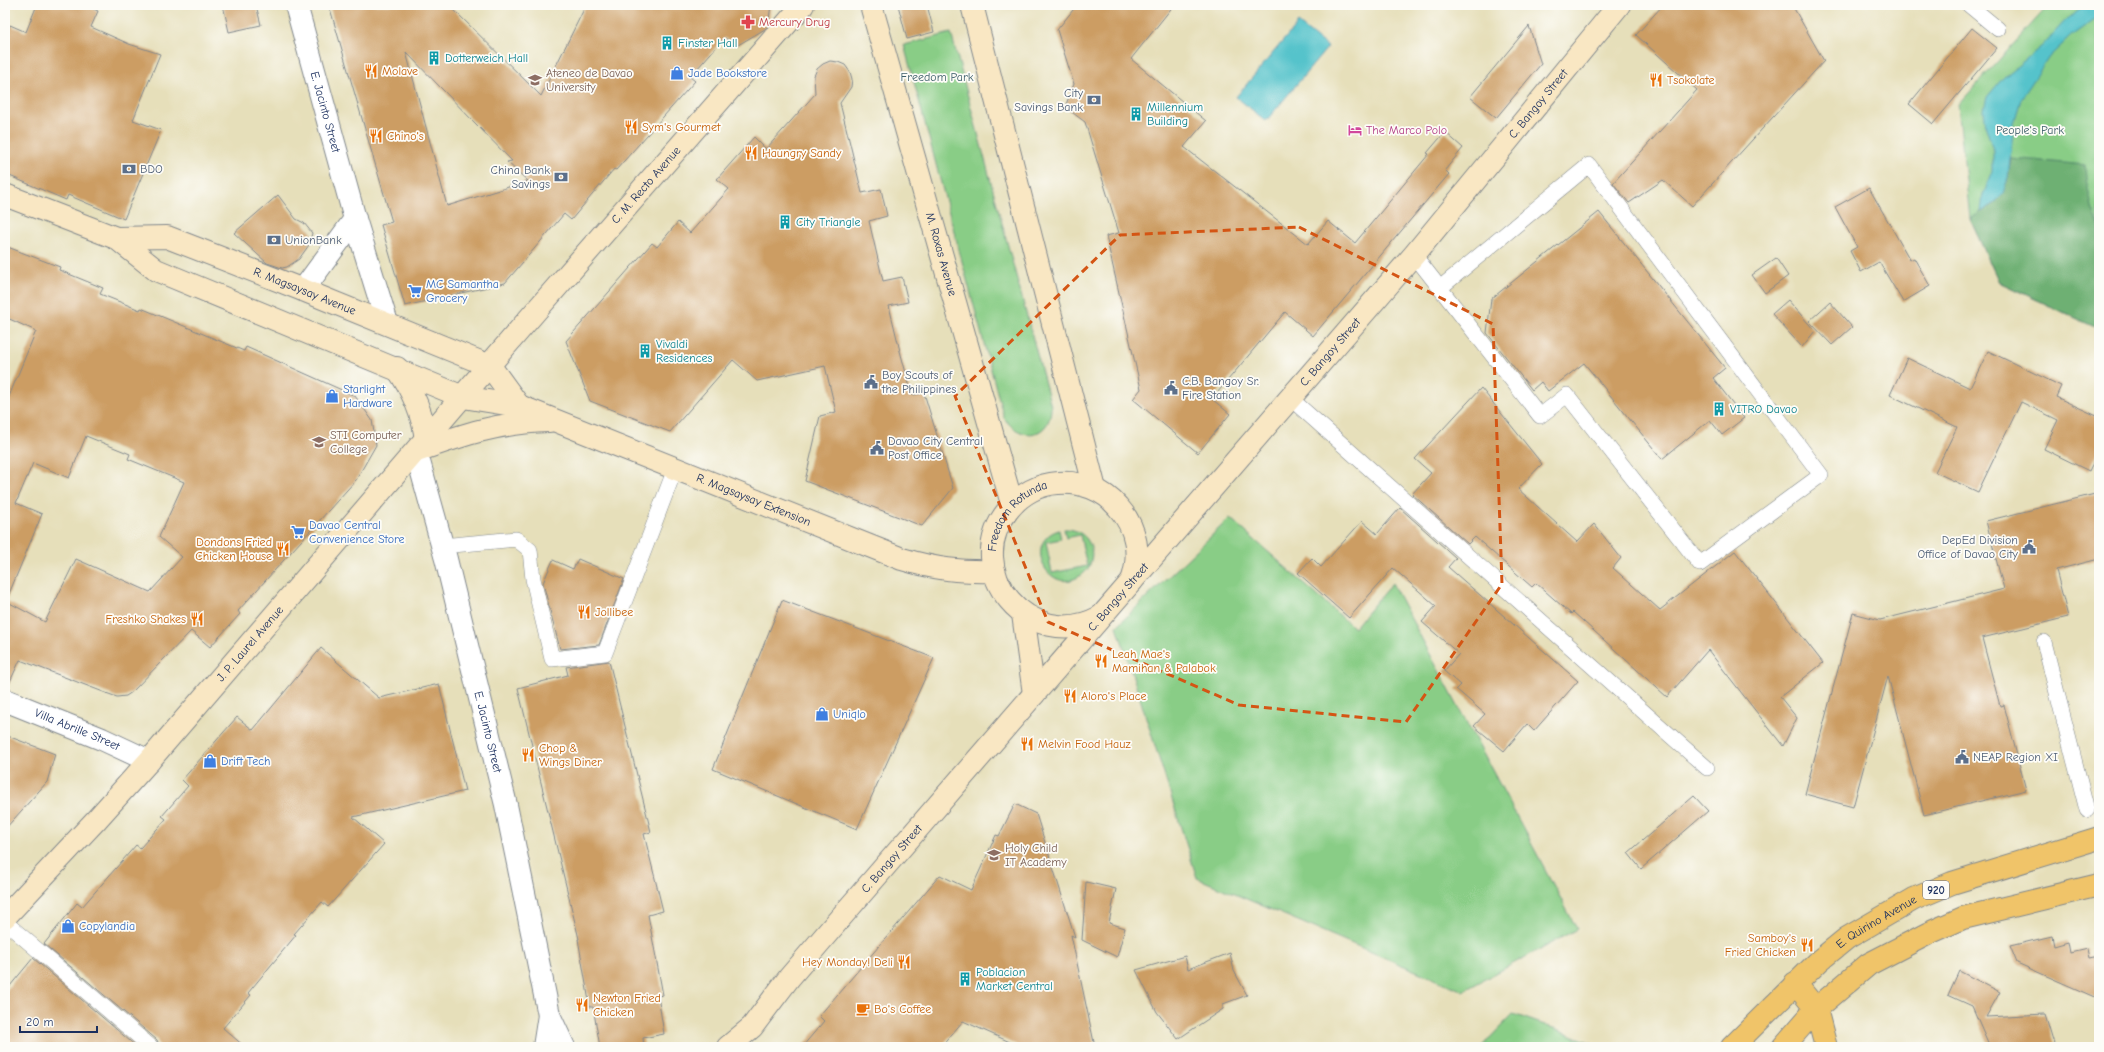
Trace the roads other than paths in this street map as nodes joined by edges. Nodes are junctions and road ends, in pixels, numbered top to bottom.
1 (296, 5) edge
2 (803, 5) edge
3 (871, 5) edge
4 (972, 5) edge
5 (1969, 5) edge
6 (1611, 8) edge
7 (1998, 29) dead end
8 (5, 195) edge
9 (355, 219) junction
10 (116, 238) junction
11 (1414, 255) junction
12 (1440, 288) junction
13 (303, 290) junction
14 (387, 323) junction
15 (490, 366) junction
16 (397, 368) junction
17 (463, 397) junction
18 (1290, 398) junction
19 (519, 406) junction
20 (557, 421) junction
21 (421, 446) junction
22 (675, 469) junction
23 (1095, 489) junction
24 (1012, 504) junction
25 (442, 546) junction
26 (994, 571) junction
27 (1132, 581) junction
28 (1023, 614) junction
29 (1101, 616) junction
30 (2044, 642) dead end
31 (1034, 694) junction
32 (5, 700) edge
33 (148, 762) junction
34 (1707, 768) dead end
35 (2087, 810) dead end
36 (2099, 838) edge
37 (2099, 885) edge
38 (5, 917) edge
39 (5, 922) edge
40 (1795, 984) junction
41 (1816, 1009) junction
42 (549, 1015) junction
43 (752, 1027) junction
44 (151, 1047) edge
45 (544, 1047) edge
46 (564, 1047) edge
47 (728, 1047) edge
48 (744, 1047) edge
49 (1732, 1047) edge
50 (1783, 1047) edge
51 (1826, 1047) edge

1 - 9 street, E. Jacinto Street
2 - 15 main road, C. M. Recto Avenue
3 - 24 main road, M. Roxas Avenue
4 - 23 main road
5 - 7 lane
6 - 11 main road, C. Bangoy Street
8 - 10 main road, R. Magsaysay Avenue
9 - 13 street
9 - 14 street, E. Jacinto Street
10 - 13 main road, R. Magsaysay Avenue
10 - 16 main road, R. Magsaysay Avenue
11 - 12 lane
11 - 18 main road, C. Bangoy Street
12 - 12 lane
13 - 14 main road, R. Magsaysay Avenue
14 - 15 main road, R. Magsaysay Avenue
15 - 17 main road, J. P. Laurel Avenue
15 - 19 main road
16 - 17 main road, R. Magsaysay Avenue
16 - 21 main road
17 - 19 main road, R. Magsaysay Extension
17 - 21 main road, J. P. Laurel Avenue
18 - 27 main road, C. Bangoy Street
18 - 34 lane
19 - 20 main road, R. Magsaysay Extension
20 - 21 main road
20 - 22 main road, R. Magsaysay Extension
21 - 25 street, E. Jacinto Street
21 - 33 main road, J. P. Laurel Avenue
22 - 25 lane
22 - 26 main road, R. Magsaysay Extension
23 - 24 main road, Freedom Rotunda
23 - 27 main road, Freedom Rotunda
24 - 26 main road, Freedom Rotunda
25 - 42 street, E. Jacinto Street
26 - 28 main road, Freedom Rotunda
27 - 29 main road, C. Bangoy Street
28 - 29 main road, Freedom Rotunda
28 - 31 main road
29 - 31 main road, C. Bangoy Street
30 - 35 lane
31 - 43 main road, C. Bangoy Street
32 - 33 street, Villa Abrille Street
33 - 38 main road, J. P. Laurel Avenue
36 - 40 main road, E. Quirino Avenue / 920
37 - 41 main road
39 - 44 lane
40 - 41 main road
40 - 49 main road, E. Quirino Avenue / 920
41 - 50 main road
41 - 51 main road
42 - 45 street, E. Jacinto Street
42 - 46 street, E. Jacinto Street
43 - 47 main road, C. Bangoy Street
43 - 48 main road, C. Bangoy Street

